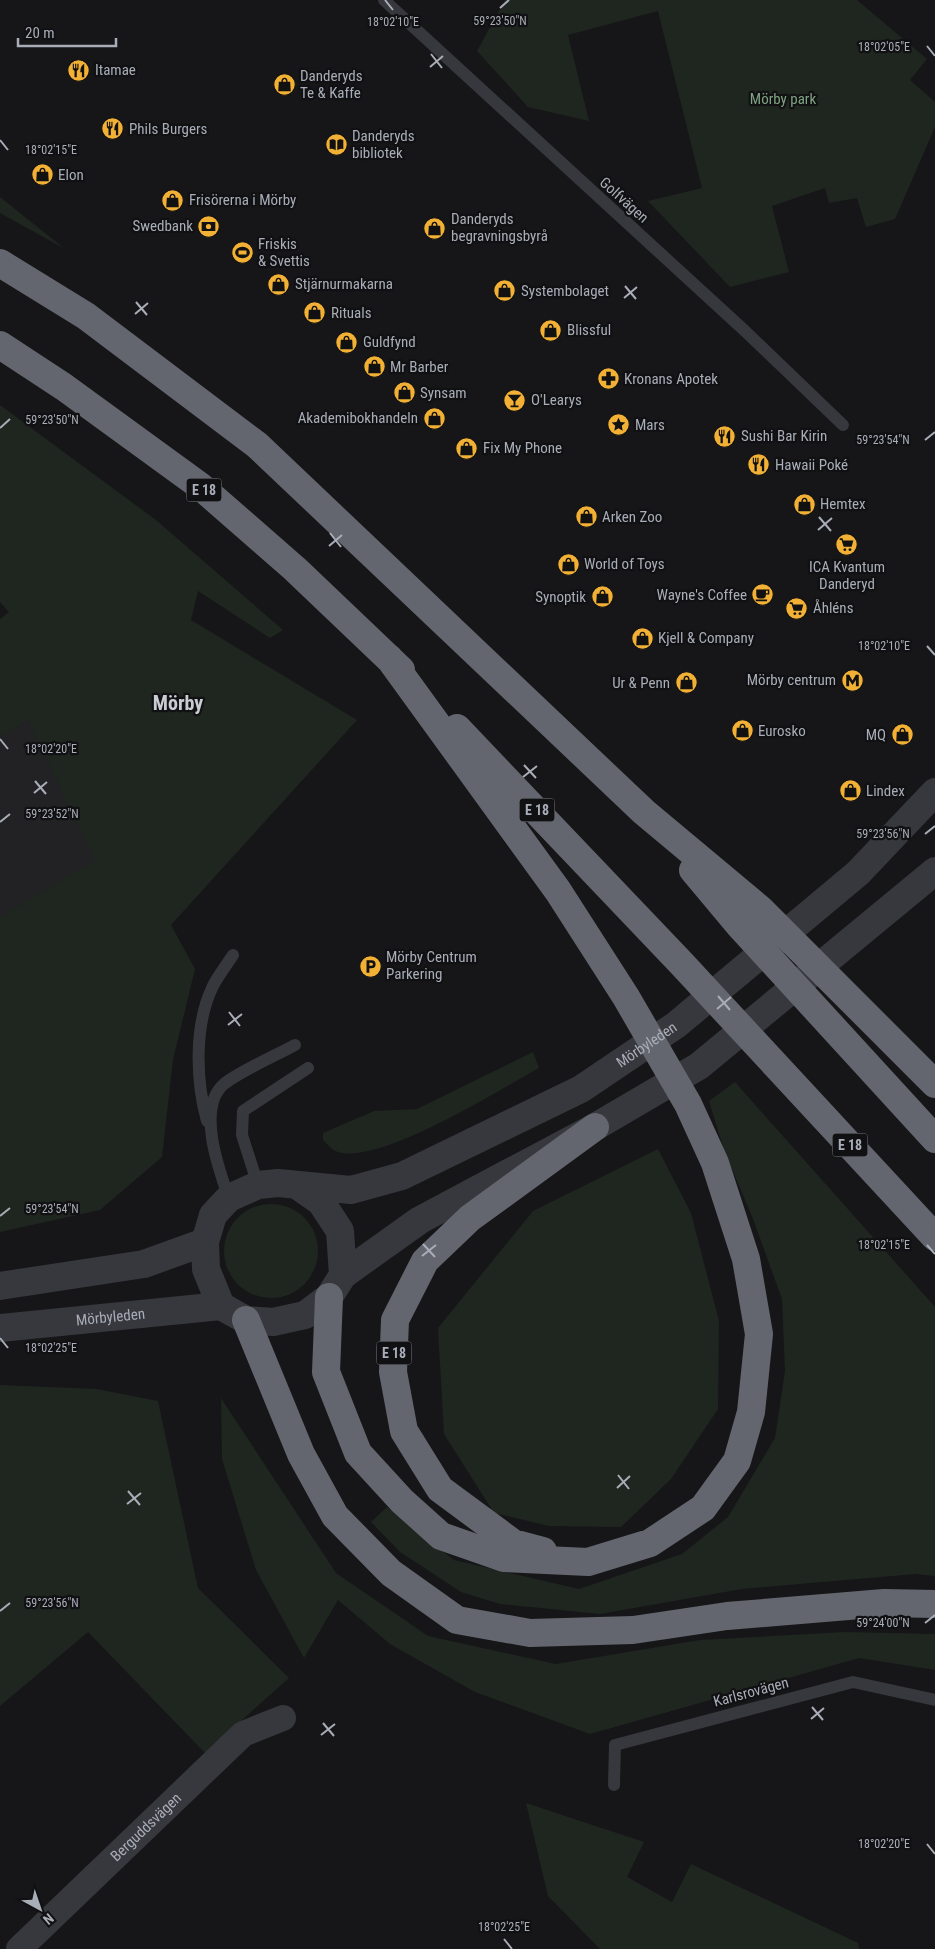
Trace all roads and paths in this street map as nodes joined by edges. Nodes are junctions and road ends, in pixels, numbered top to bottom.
1 (384, 0) edge
2 (0, 263) edge
3 (0, 345) edge
4 (842, 425) dead end
5 (389, 658) junction
6 (935, 792) edge
7 (935, 871) edge
8 (749, 917) junction
9 (233, 955) dead end
10 (295, 1044) dead end
11 (308, 1068) dead end
12 (935, 1084) edge
13 (595, 1127) junction
14 (210, 1131) junction
15 (935, 1139) edge
16 (258, 1185) junction
17 (298, 1186) junction
18 (229, 1198) junction
19 (935, 1237) edge
20 (205, 1242) junction
21 (0, 1286) edge
22 (336, 1286) junction
23 (221, 1306) junction
24 (246, 1320) junction
25 (0, 1328) edge
26 (588, 1562) junction
27 (935, 1604) edge
28 (935, 1700) edge
29 (283, 1718) dead end
30 (614, 1784) dead end
31 (19, 1949) edge

1 - 4 lane, Golfvägen
2 - 8 highway
3 - 5 highway, E 18
5 - 19 highway, E 18
5 - 26 highway, E 18
6 - 17 street, Mörbyleden
7 - 13 street
8 - 12 highway
8 - 15 highway
9 - 14 lane
10 - 14 lane
11 - 16 lane
13 - 22 street
13 - 26 highway, E 18
14 - 18 lane
16 - 17 street
16 - 18 street
17 - 22 street
18 - 20 street
20 - 21 street
20 - 23 street
22 - 24 street
22 - 26 highway, E 18
23 - 24 street
23 - 25 street, Mörbyleden
24 - 27 highway
28 - 30 lane, Karlsrovägen
29 - 31 street, Berguddsvägen

